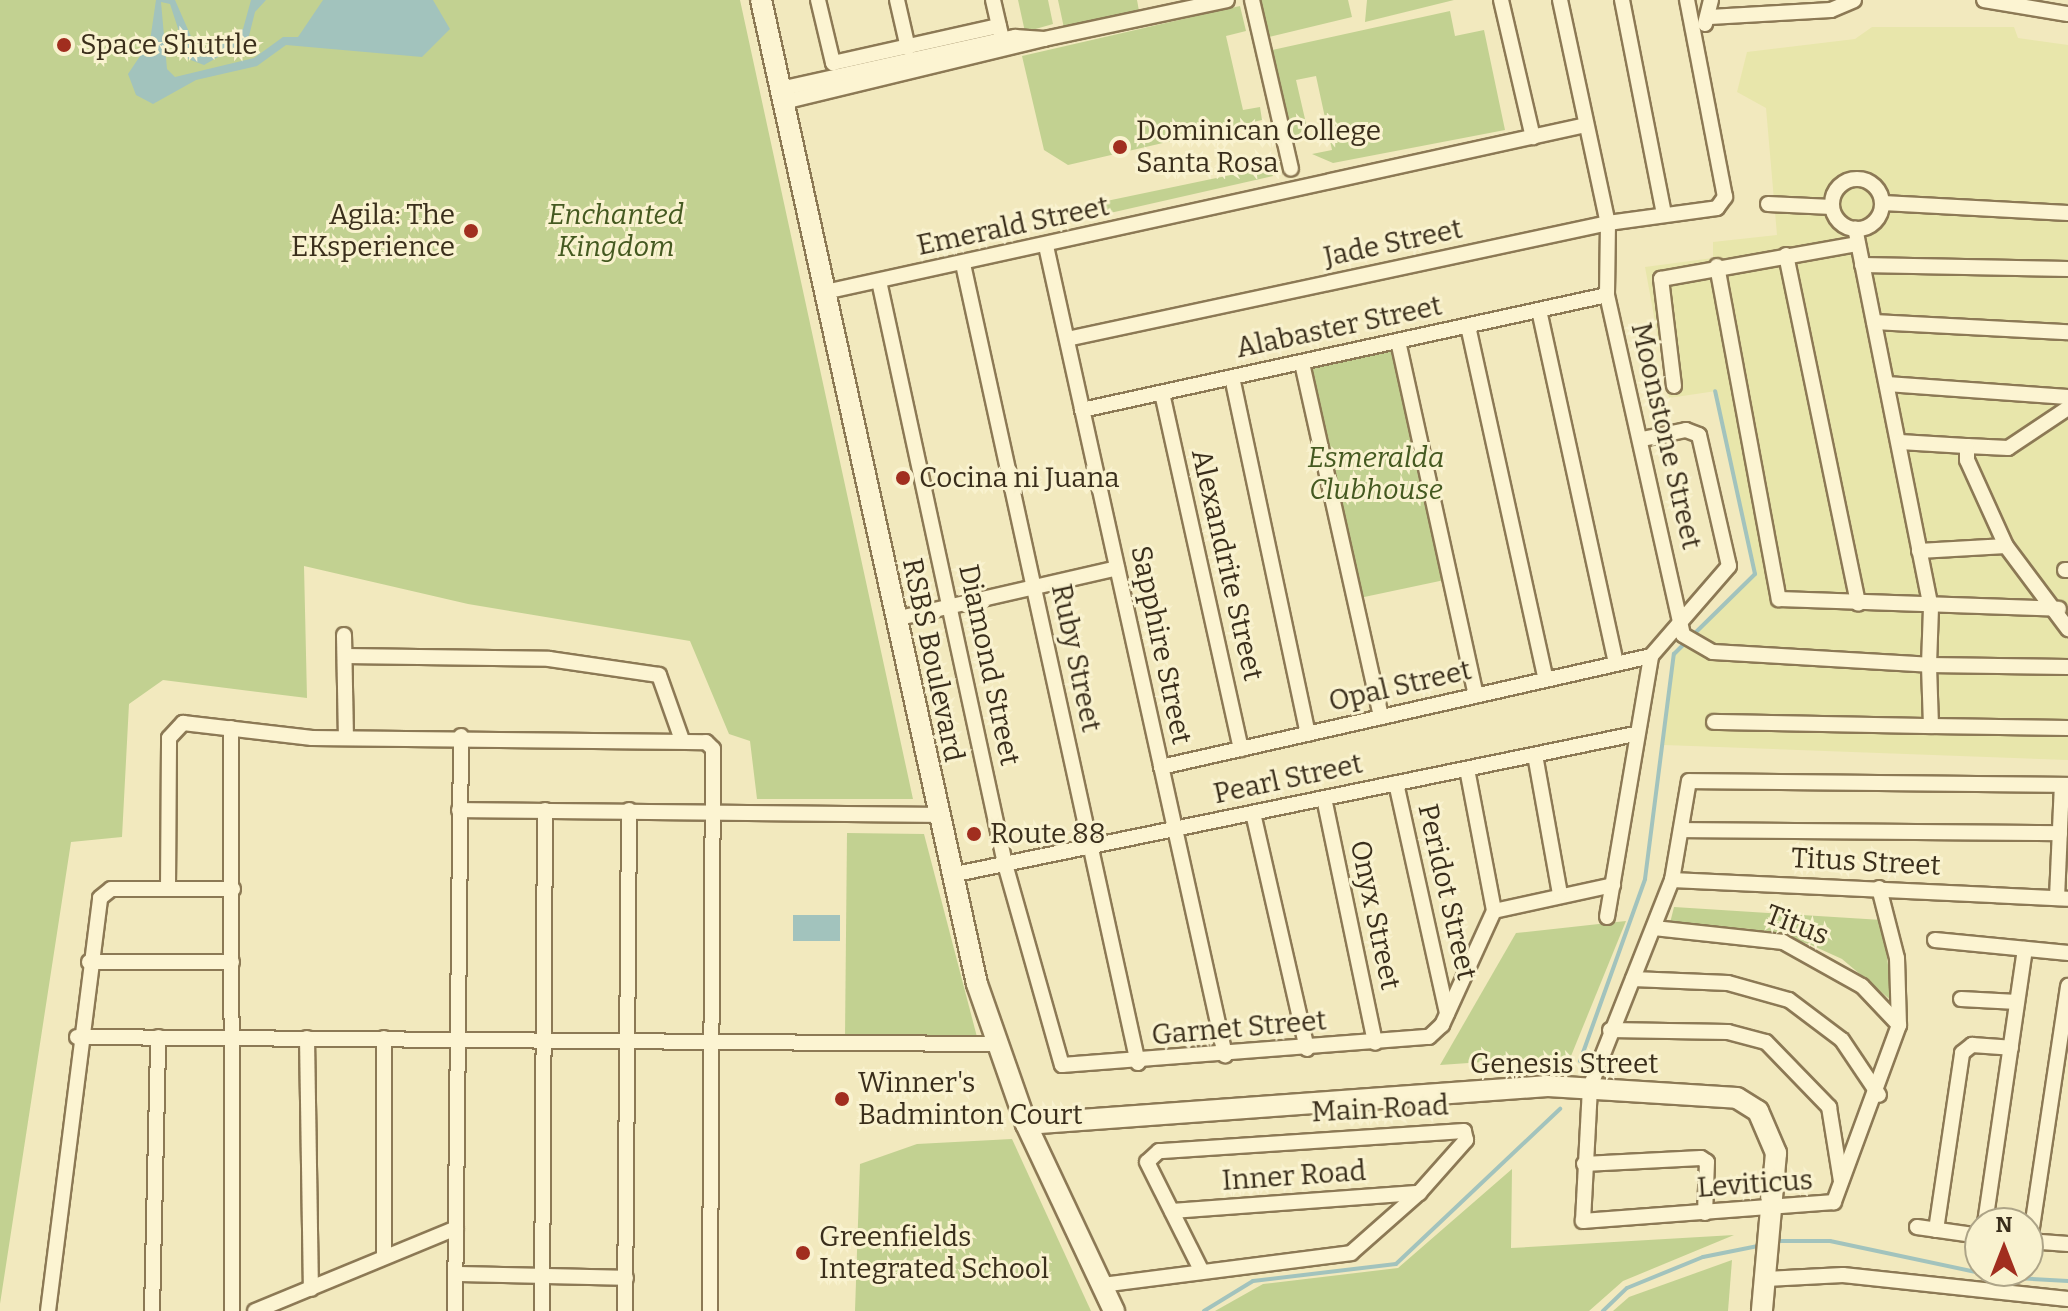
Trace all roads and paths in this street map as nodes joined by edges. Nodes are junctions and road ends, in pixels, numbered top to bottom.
1 (761, 0) edge
2 (818, 0) edge
3 (897, 0) edge
4 (993, 0) edge
5 (1227, 0) edge
6 (1252, 0) edge
7 (1501, 0) edge
8 (1560, 0) edge
9 (1622, 0) edge
10 (1687, 0) edge
11 (1711, 0) edge
12 (1854, 0) edge
13 (1984, 0) edge
14 (1783, 4) edge
15 (2068, 14) edge
16 (1710, 17) junction
17 (999, 26) junction
18 (1696, 38) junction
19 (1005, 47) junction
20 (908, 48) junction
21 (782, 95) junction
22 (1586, 125) junction
23 (1533, 137) junction
24 (1291, 169) dead end
25 (1883, 203) junction
26 (1768, 204) dead end
27 (1832, 207) junction
28 (2068, 213) edge
29 (1664, 214) junction
30 (1608, 223) junction
31 (1856, 236) junction
32 (1046, 246) junction
33 (1786, 255) junction
34 (963, 264) junction
35 (1862, 265) junction
36 (1717, 266) junction
37 (2068, 269) edge
38 (879, 281) junction
39 (825, 292) junction
40 (1607, 295) junction
41 (1539, 310) junction
42 (1874, 322) junction
43 (1468, 326) junction
44 (2068, 332) edge
45 (1067, 339) junction
46 (1398, 341) junction
47 (1302, 363) junction
48 (1232, 377) junction
49 (1887, 384) junction
50 (1674, 386) dead end
51 (1162, 393) junction
52 (2068, 397) edge
53 (2068, 408) edge
54 (1082, 410) junction
55 (1642, 439) junction
56 (1899, 442) junction
57 (1967, 446) junction
58 (2006, 546) junction
59 (1919, 551) junction
60 (1117, 568) junction
61 (1034, 587) junction
62 (1858, 604) junction
63 (950, 606) junction
64 (1931, 608) junction
65 (2059, 609) junction
66 (895, 619) junction
67 (1681, 624) junction
68 (2068, 629) edge
69 (344, 635) dead end
70 (345, 656) junction
71 (1651, 656) junction
72 (1616, 664) junction
73 (1929, 665) junction
74 (2068, 667) edge
75 (1546, 680) junction
76 (1476, 696) junction
77 (1381, 717) junction
78 (1714, 722) dead end
79 (1931, 726) junction
80 (231, 728) junction
81 (2068, 728) edge
82 (1308, 734) junction
83 (1635, 734) junction
84 (461, 736) junction
85 (346, 737) junction
86 (681, 737) junction
87 (1241, 749) junction
88 (1535, 755) junction
89 (1161, 767) junction
90 (1467, 769) junction
91 (1396, 783) junction
92 (2065, 785) edge
93 (1324, 798) junction
94 (459, 810) junction
95 (545, 810) junction
96 (629, 810) junction
97 (713, 811) junction
98 (1253, 813) junction
99 (938, 815) junction
100 (1175, 829) junction
101 (1681, 830) junction
102 (2060, 833) junction
103 (1091, 846) junction
104 (1005, 864) junction
105 (951, 875) junction
106 (1672, 880) junction
107 (1613, 885) junction
108 (168, 888) junction
109 (1879, 888) junction
110 (233, 889) junction
111 (1560, 894) junction
112 (2062, 899) edge
113 (1494, 911) junction
114 (1607, 917) dead end
115 (1654, 928) junction
116 (1935, 940) dead end
117 (2025, 949) junction
118 (2068, 953) edge
119 (89, 962) junction
120 (232, 962) junction
121 (1633, 979) junction
122 (2068, 986) edge
123 (1961, 999) dead end
124 (2017, 1002) junction
125 (1447, 1013) junction
126 (1899, 1025) junction
127 (1610, 1030) junction
128 (231, 1036) junction
129 (77, 1037) junction
130 (158, 1037) junction
131 (307, 1038) junction
132 (384, 1038) junction
133 (458, 1039) junction
134 (541, 1039) junction
135 (627, 1041) junction
136 (711, 1042) junction
137 (1375, 1043) junction
138 (993, 1044) junction
139 (2011, 1048) junction
140 (1307, 1049) junction
141 (1225, 1055) junction
142 (1055, 1058) joint
143 (1138, 1063) junction
144 (1590, 1087) junction
145 (1879, 1095) junction
146 (1026, 1124) junction
147 (1584, 1164) junction
148 (1842, 1188) junction
149 (1419, 1193) junction
150 (1987, 1207) edge
151 (2034, 1207) edge
152 (1772, 1210) junction
153 (1172, 1211) junction
154 (1705, 1213) junction
155 (1917, 1227) dead end
156 (456, 1228) junction
157 (1936, 1230) junction
158 (1964, 1234) edge
159 (2044, 1242) edge
160 (2068, 1244) edge
161 (384, 1256) junction
162 (1200, 1268) junction
163 (456, 1274) junction
164 (542, 1276) junction
165 (626, 1278) junction
166 (1766, 1279) junction
167 (1102, 1285) junction
168 (311, 1289) junction
169 (2068, 1299) edge
170 (452, 1310) edge
171 (48, 1311) edge
172 (152, 1311) edge
173 (232, 1311) edge
174 (255, 1311) edge
175 (542, 1311) edge
176 (625, 1311) edge
177 (710, 1311) edge
178 (1114, 1311) edge
179 (1762, 1311) edge

1 - 21 street, RSBS Boulevard
2 - 20 street
3 - 20 street
4 - 17 street
5 - 19 street
6 - 24 street
7 - 23 street
8 - 22 street, Moonstone Street
9 - 29 street
10 - 18 street
11 - 16 street
12 - 14 street
13 - 15 street
14 - 16 street
16 - 18 street
17 - 19 street
17 - 20 street
18 - 29 street, Jade Street
19 - 21 street
21 - 39 street, RSBS Boulevard
22 - 23 street, Emerald Street
22 - 30 street, Moonstone Street
23 - 32 street, Emerald Street
25 - 27 street
25 - 28 street
25 - 31 street
26 - 27 street
27 - 31 street
29 - 30 street, Jade Street
30 - 40 street, Moonstone Street
30 - 45 street, Jade Street
31 - 33 street
31 - 35 street
32 - 34 street, Emerald Street
32 - 45 street, Sapphire Street
33 - 36 street
33 - 62 street
34 - 38 street, Emerald Street
34 - 61 street, Ruby Street
35 - 37 street
35 - 42 street
36 - 50 street
36 - 62 street
38 - 39 street, Emerald Street
38 - 63 street, Diamond Street
39 - 66 street, RSBS Boulevard
40 - 41 street, Alabaster Street
40 - 55 street, Moonstone Street
41 - 43 street, Alabaster Street
41 - 72 street
42 - 44 street
42 - 49 street
43 - 46 street, Alabaster Street
43 - 75 street
45 - 54 street, Sapphire Street
46 - 47 street, Alabaster Street
46 - 76 street
47 - 48 street, Alabaster Street
47 - 77 street
48 - 51 street, Alabaster Street
48 - 82 street
49 - 52 street
49 - 56 street
51 - 54 street, Alabaster Street
51 - 87 street, Alexandrite Street
53 - 57 street
54 - 60 street, Sapphire Street
55 - 67 street, Moonstone Street
55 - 67 street
56 - 57 street
56 - 59 street
57 - 58 street
58 - 59 street
58 - 65 street
59 - 64 street
60 - 61 street
60 - 89 street, Sapphire Street
61 - 63 street
61 - 103 street, Ruby Street
62 - 64 street
63 - 66 street
63 - 104 street, Diamond Street
64 - 65 street
64 - 73 street
65 - 68 street
66 - 99 street, RSBS Boulevard
67 - 71 street
67 - 73 street
69 - 70 street
70 - 85 street
70 - 86 street
71 - 72 street, Opal Street
71 - 83 street
72 - 75 street, Opal Street
73 - 74 street
73 - 79 street
75 - 76 street, Opal Street
76 - 77 street, Opal Street
77 - 82 street, Opal Street
78 - 79 street
79 - 81 street
80 - 85 street
80 - 108 street
80 - 110 street
82 - 87 street, Opal Street
83 - 88 street, Pearl Street
83 - 107 street
84 - 85 street
84 - 86 street
84 - 94 street
86 - 97 street
87 - 89 street, Opal Street
88 - 90 street, Pearl Street
88 - 111 street
89 - 100 street, Sapphire Street
90 - 91 street, Pearl Street
90 - 113 street
91 - 93 street, Pearl Street
91 - 125 street, Peridot Street
92 - 101 street, Leviticus
92 - 102 street
93 - 98 street, Pearl Street
93 - 137 street, Onyx Street
94 - 95 street
94 - 133 street
95 - 96 street
95 - 134 street
96 - 97 street
96 - 135 street
97 - 99 street
97 - 136 street
98 - 100 street, Pearl Street
98 - 140 street
99 - 105 street, RSBS Boulevard
100 - 103 street, Pearl Street
100 - 141 street, Sapphire Street
101 - 102 street
101 - 106 street, Leviticus
102 - 112 street
103 - 104 street, Pearl Street
103 - 143 street, Ruby Street
104 - 105 street, Pearl Street
104 - 142 street, Diamond Street
105 - 138 street, RSBS Boulevard
106 - 109 street, Titus Street
106 - 115 street, Leviticus
107 - 111 street
107 - 114 street
108 - 110 street
108 - 119 street
109 - 112 street, Titus Street
109 - 126 street, Leviticus
110 - 120 street
111 - 113 street
113 - 125 street
115 - 121 street, Leviticus
115 - 126 street, Titus
116 - 117 street
117 - 118 street
117 - 124 street
119 - 120 street
119 - 129 street
120 - 128 street
121 - 127 street, Leviticus
121 - 145 street
122 - 151 street
123 - 124 street
124 - 139 street
125 - 137 street, Garnet Street
126 - 145 street, Leviticus
127 - 144 street, Leviticus
127 - 148 street
128 - 130 street
128 - 131 street
128 - 173 street
129 - 130 street
129 - 171 street
130 - 172 street
131 - 132 street
131 - 168 street
132 - 133 street
132 - 161 street
133 - 134 street
133 - 156 street
134 - 135 street
134 - 164 street
135 - 136 street
135 - 165 street
136 - 138 street
136 - 177 street
137 - 140 street, Garnet Street
138 - 146 street, RSBS Boulevard
139 - 150 street
139 - 157 street
140 - 141 street, Garnet Street
141 - 143 street, Garnet Street
142 - 143 street, Garnet Street
144 - 146 street, Genesis Street
144 - 147 street, Leviticus
144 - 152 street, Genesis Street
145 - 148 street, Leviticus
146 - 167 street, RSBS Boulevard
147 - 154 street
147 - 154 street, Leviticus
148 - 152 street, Leviticus
149 - 153 street, Inner Road
149 - 153 street, Main Road
149 - 162 street, Main Road
152 - 154 street, Leviticus
152 - 166 street, Genesis Street
153 - 162 street, Main Road
155 - 157 street
156 - 161 street
156 - 163 street
157 - 158 street
159 - 160 street
161 - 168 street
162 - 167 street, Main Road
163 - 164 street
163 - 170 street
164 - 165 street
164 - 175 street
165 - 176 street
166 - 169 street
166 - 179 street, Genesis Street
167 - 178 street, RSBS Boulevard
168 - 174 street

